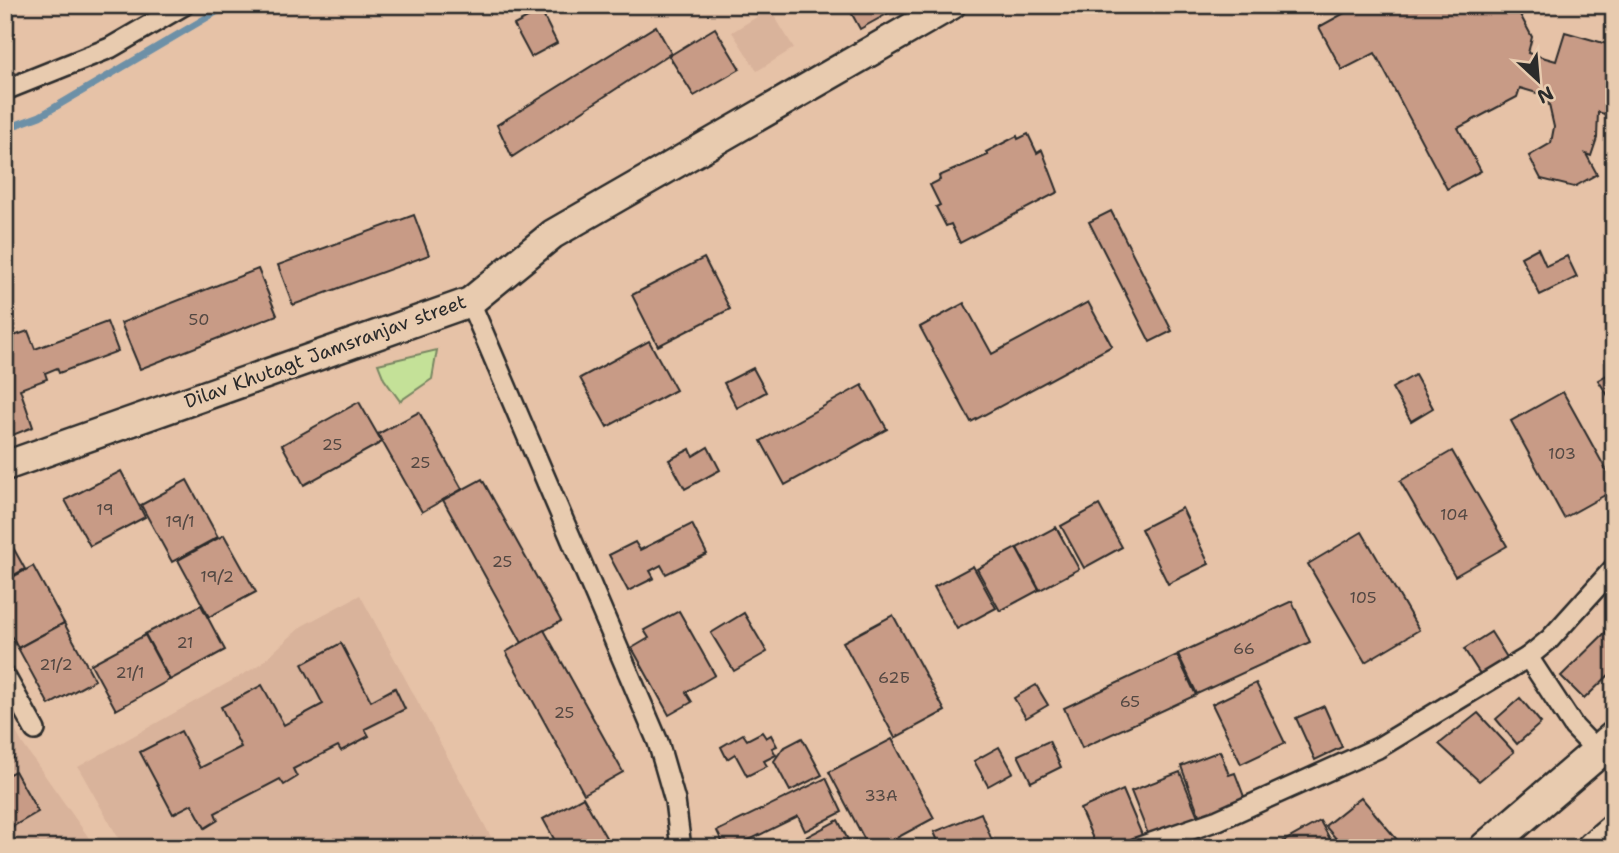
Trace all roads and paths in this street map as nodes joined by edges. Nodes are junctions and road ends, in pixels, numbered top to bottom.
1 (184, 5) edge
2 (951, 5) edge
3 (5, 90) edge
4 (470, 302) junction
5 (5, 466) edge
6 (1614, 568) edge
7 (1528, 657) junction
8 (5, 676) edge
9 (35, 730) dead end
10 (1606, 745) edge
11 (1614, 830) edge
12 (681, 848) edge
13 (1137, 848) edge
14 (1486, 848) edge
15 (1593, 848) edge

1 - 3 street
2 - 4 main road, Dilav Khutagt Jamsranjav street
4 - 5 main road, Dilav Khutagt Jamsranjav street
4 - 12 street
6 - 7 street
7 - 10 street
7 - 13 street
8 - 9 street
10 - 14 main road
11 - 15 main road

